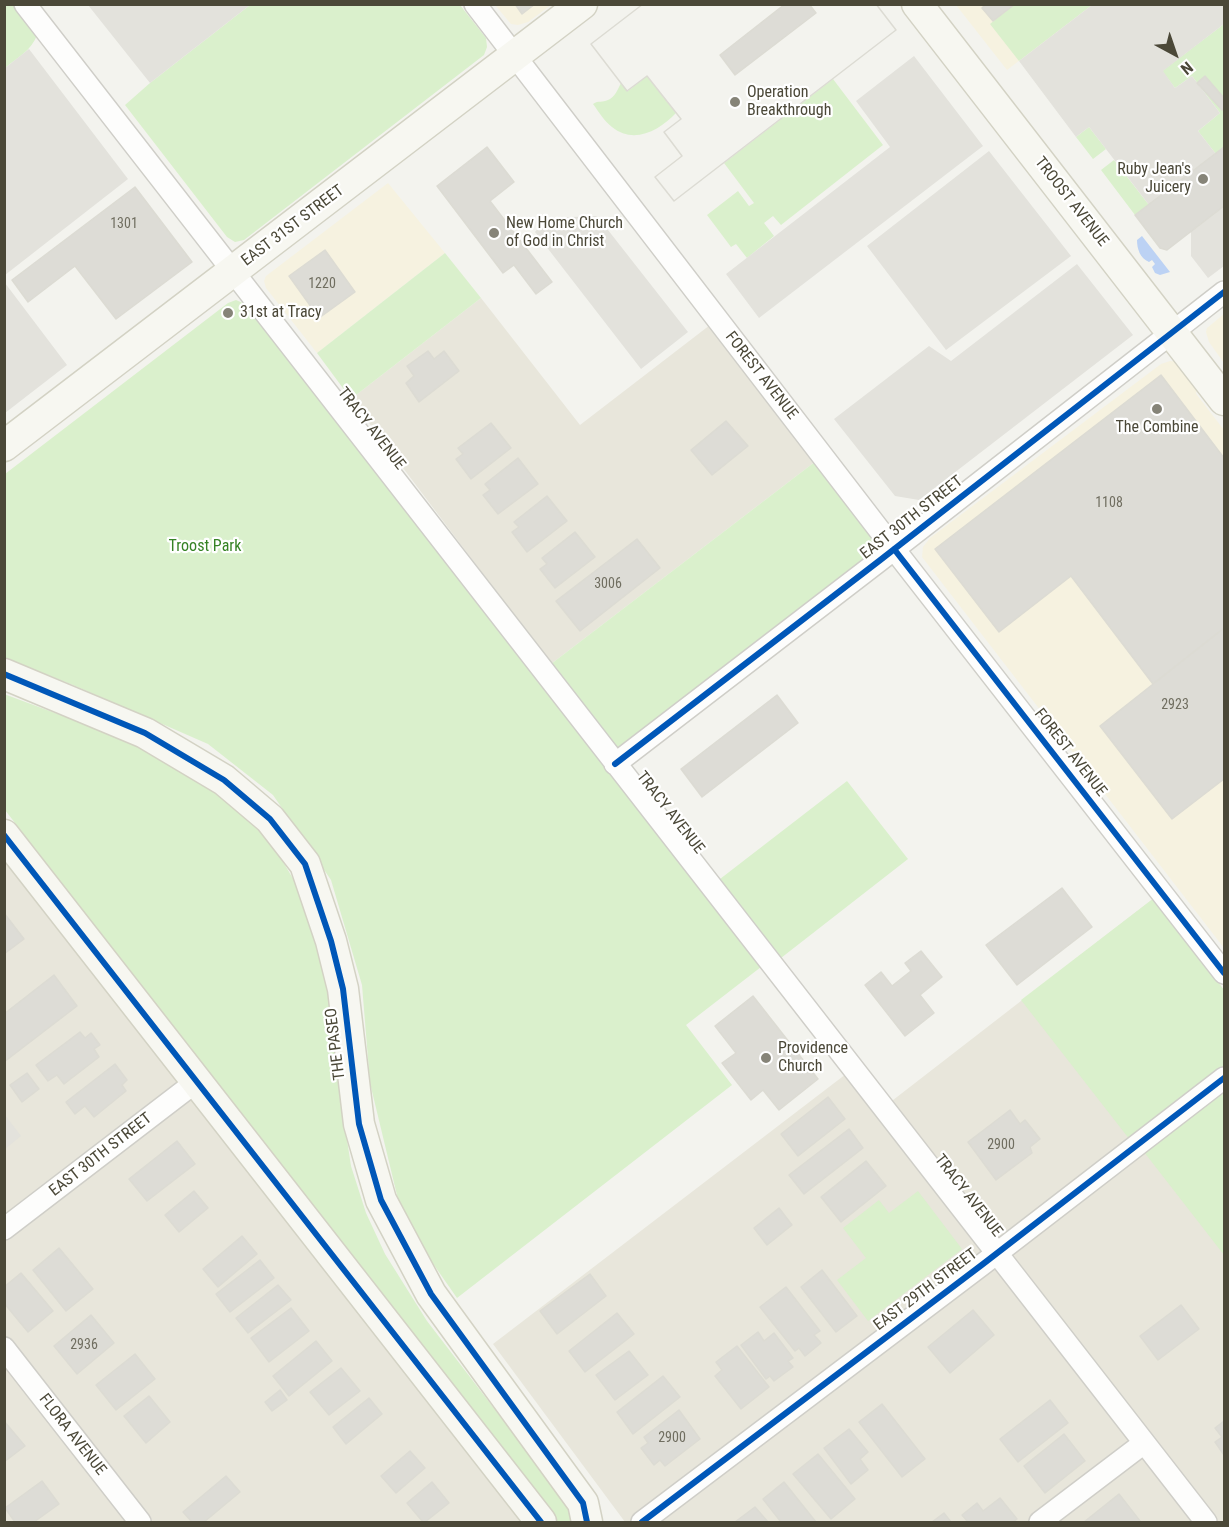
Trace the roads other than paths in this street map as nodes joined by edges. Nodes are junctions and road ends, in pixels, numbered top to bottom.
1 (25, 4) edge
2 (475, 4) edge
3 (582, 4) edge
4 (917, 4) edge
5 (514, 56) junction
6 (232, 272) junction
7 (1224, 292) edge
8 (1172, 332) junction
9 (1224, 400) edge
10 (4, 446) edge
11 (894, 549) junction
12 (4, 674) edge
13 (615, 764) junction
14 (4, 835) edge
15 (1224, 973) edge
16 (1224, 1078) edge
17 (197, 1081) junction
18 (4, 1229) edge
19 (996, 1254) junction
20 (4, 1348) edge
21 (1144, 1443) junction
22 (140, 1522) edge
23 (541, 1522) edge
24 (587, 1522) edge
25 (642, 1522) edge
26 (1040, 1522) edge
27 (1206, 1522) edge

1 - 6 street, TRACY AVENUE
2 - 5 street, FOREST AVENUE
3 - 5 main road, EAST 31ST STREET
4 - 8 main road, TROOST AVENUE
5 - 6 main road, EAST 31ST STREET
5 - 11 street, FOREST AVENUE
6 - 10 main road, EAST 31ST STREET
6 - 13 street, TRACY AVENUE
7 - 8 street, EAST 30TH STREET
8 - 9 main road, TROOST AVENUE
8 - 11 street, EAST 30TH STREET
11 - 13 street, EAST 30TH STREET
11 - 15 street, FOREST AVENUE
12 - 24 main road, THE PASEO
13 - 19 street, TRACY AVENUE
14 - 17 main road
16 - 19 street, EAST 29TH STREET
17 - 18 street, EAST 30TH STREET
17 - 23 main road
19 - 21 street, TRACY AVENUE
19 - 25 street, EAST 29TH STREET
20 - 22 street, FLORA AVENUE
21 - 26 street
21 - 27 street, TRACY AVENUE

